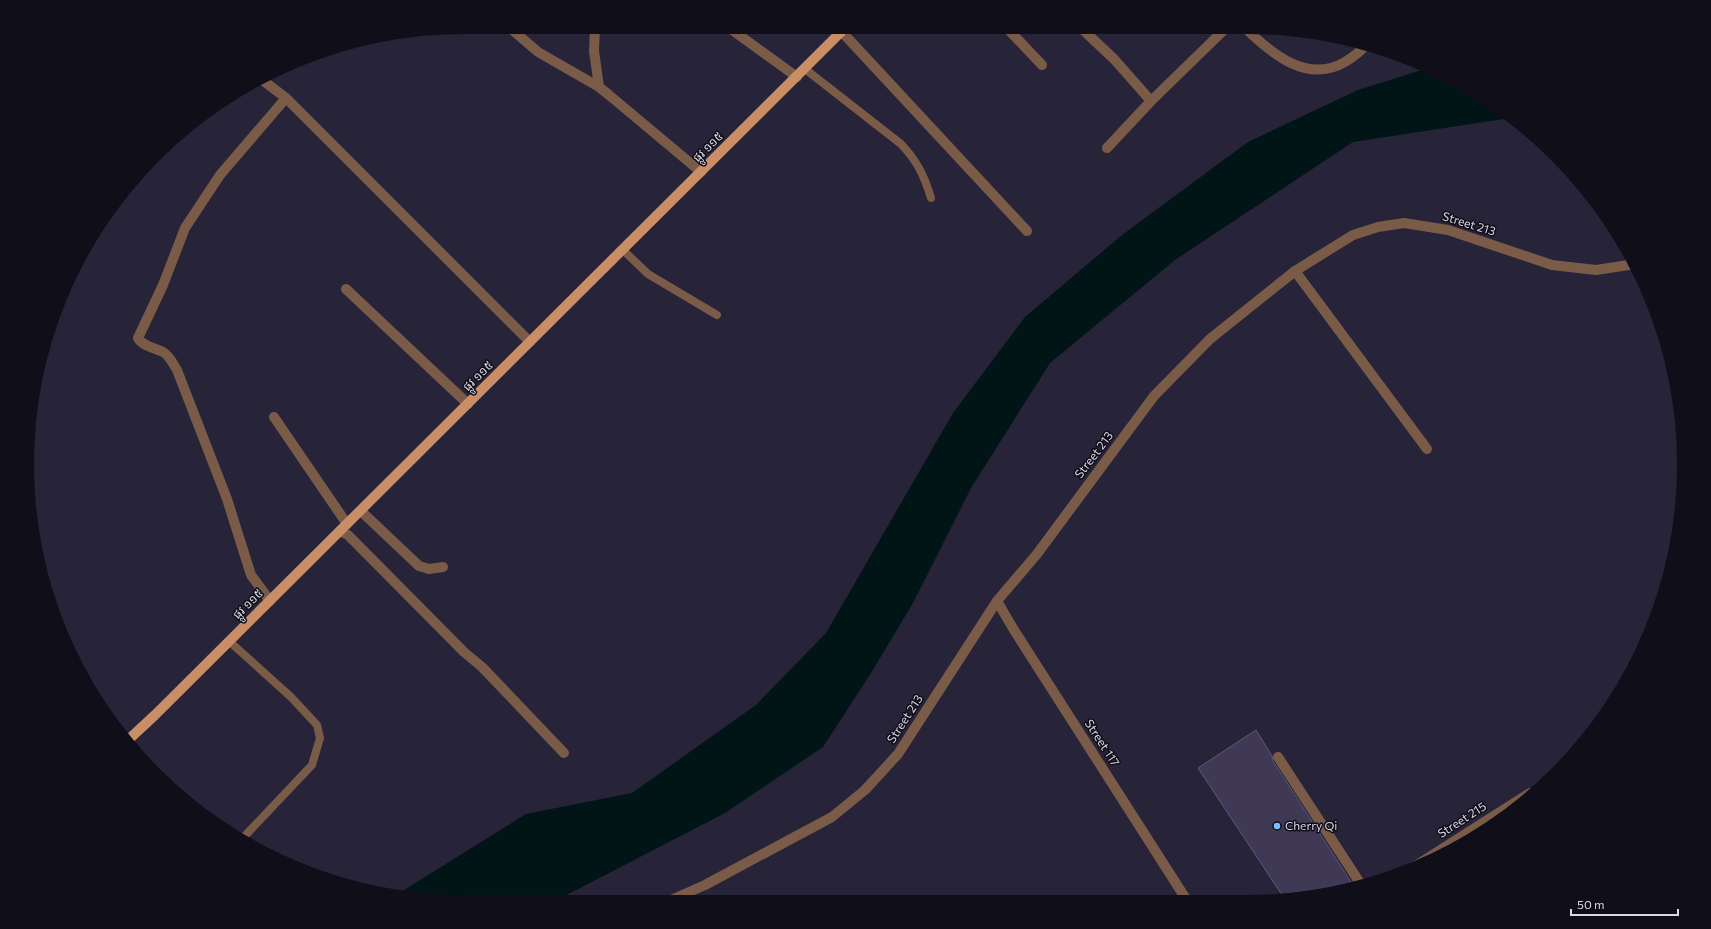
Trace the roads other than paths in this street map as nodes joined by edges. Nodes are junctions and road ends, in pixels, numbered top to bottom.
1 (517, 34) edge
2 (594, 34) edge
3 (738, 34) edge
4 (840, 34) edge
5 (848, 34) edge
6 (1012, 34) edge
7 (1087, 34) edge
8 (1220, 34) edge
9 (1253, 34) edge
10 (1362, 50) edge
11 (1042, 65) dead end
12 (805, 69) junction
13 (797, 77) junction
14 (266, 83) edge
15 (599, 87) junction
16 (286, 98) junction
17 (1151, 101) junction
18 (1108, 148) dead end
19 (701, 172) junction
20 (931, 198) dead end
21 (1027, 232) dead end
22 (623, 250) junction
23 (1628, 265) edge
24 (1295, 271) junction
25 (346, 289) dead end
26 (718, 315) dead end
27 (530, 342) junction
28 (468, 404) junction
29 (274, 417) dead end
30 (1427, 449) dead end
31 (360, 511) junction
32 (343, 528) junction
33 (443, 567) dead end
34 (270, 601) junction
35 (997, 601) junction
36 (229, 641) junction
37 (131, 737) edge
38 (564, 753) dead end
39 (1278, 757) dead end
40 (1511, 804) edge
41 (246, 835) edge
42 (1448, 845) edge
43 (1358, 880) edge
44 (682, 895) edge
45 (1183, 895) edge

1 - 15 street
2 - 15 street
3 - 13 street
4 - 12 main road, ផ្លូវ ១១៥
5 - 21 street
6 - 11 street
7 - 17 street
8 - 17 street
9 - 10 street
12 - 13 main road, ផ្លូវ ១១៥
12 - 20 lane
13 - 19 main road, ផ្លូវ ១១៥
14 - 16 street
15 - 19 street
16 - 27 street
16 - 34 street
17 - 18 street
19 - 22 main road, ផ្លូវ ១១៥
22 - 26 lane
22 - 27 main road, ផ្លូវ ១១៥
23 - 24 street, Street 213
24 - 30 street
24 - 35 street, Street 213
25 - 28 street
27 - 28 main road, ផ្លូវ ១១៥
28 - 31 main road, ផ្លូវ ១១៥
29 - 32 street
31 - 32 main road, ផ្លូវ ១១៥
31 - 33 street
32 - 34 main road, ផ្លូវ ១១៥
32 - 38 street
34 - 36 main road, ផ្លូវ ១១៥
35 - 44 street, Street 213
35 - 45 street, Street 117
36 - 37 main road, ផ្លូវ ១១៥
36 - 41 lane
39 - 43 street
40 - 42 street, Street 215

